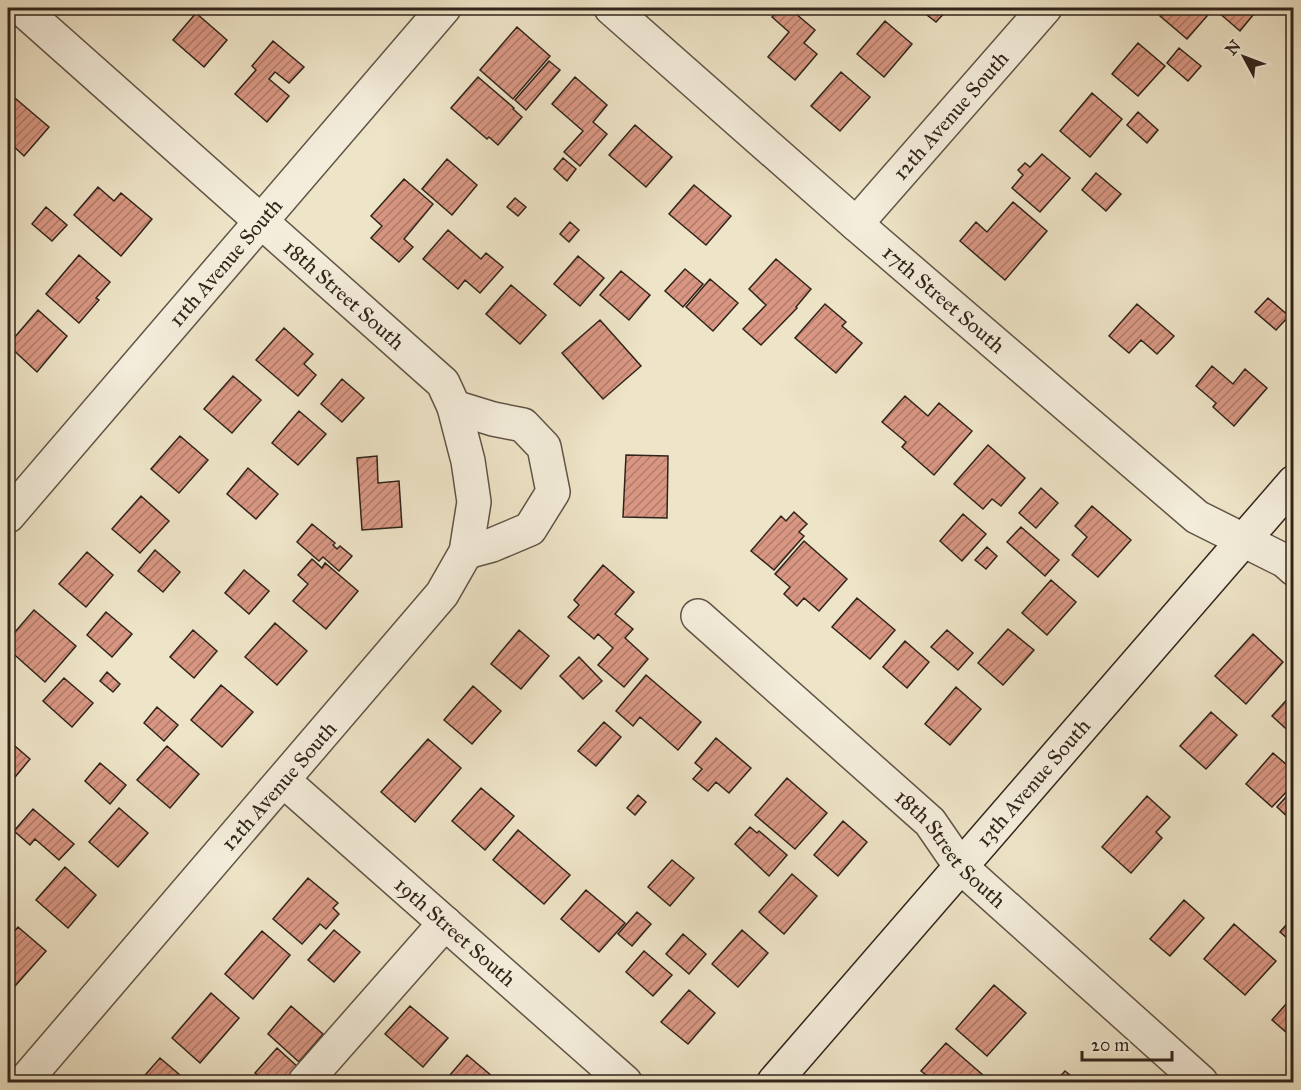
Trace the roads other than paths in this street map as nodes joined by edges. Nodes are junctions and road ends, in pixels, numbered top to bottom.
1 (21, 8) edge
2 (444, 8) edge
3 (611, 8) edge
4 (1045, 8) edge
5 (260, 220) junction
6 (856, 224) junction
7 (454, 407) junction
8 (468, 461) joint
9 (1293, 482) edge
10 (8, 516) edge
11 (1243, 541) junction
12 (466, 552) junction
13 (1293, 569) edge
14 (698, 616) dead end
15 (284, 781) junction
16 (961, 867) junction
17 (445, 923) junction
18 (24, 1083) edge
19 (305, 1083) edge
20 (625, 1083) edge
21 (774, 1083) edge
22 (1201, 1083) edge

1 - 5 street, 18th Street South
2 - 5 street, 11th Avenue South
3 - 6 street, 17th Street South
4 - 6 street, 12th Avenue South
5 - 7 street, 18th Street South
5 - 10 street, 11th Avenue South
6 - 11 street, 17th Street South
7 - 8 street, 18th Street South
7 - 12 street
8 - 12 street, 12th Avenue South
9 - 11 street, 13th Avenue South
11 - 13 street, 17th Street South
11 - 16 street, 13th Avenue South
12 - 15 street, 12th Avenue South
14 - 16 street, 18th Street South
15 - 17 street, 19th Street South
15 - 18 street, 12th Avenue South
16 - 21 street, 13th Avenue South
16 - 22 street, 18th Street South
17 - 19 street
17 - 20 street, 19th Street South

